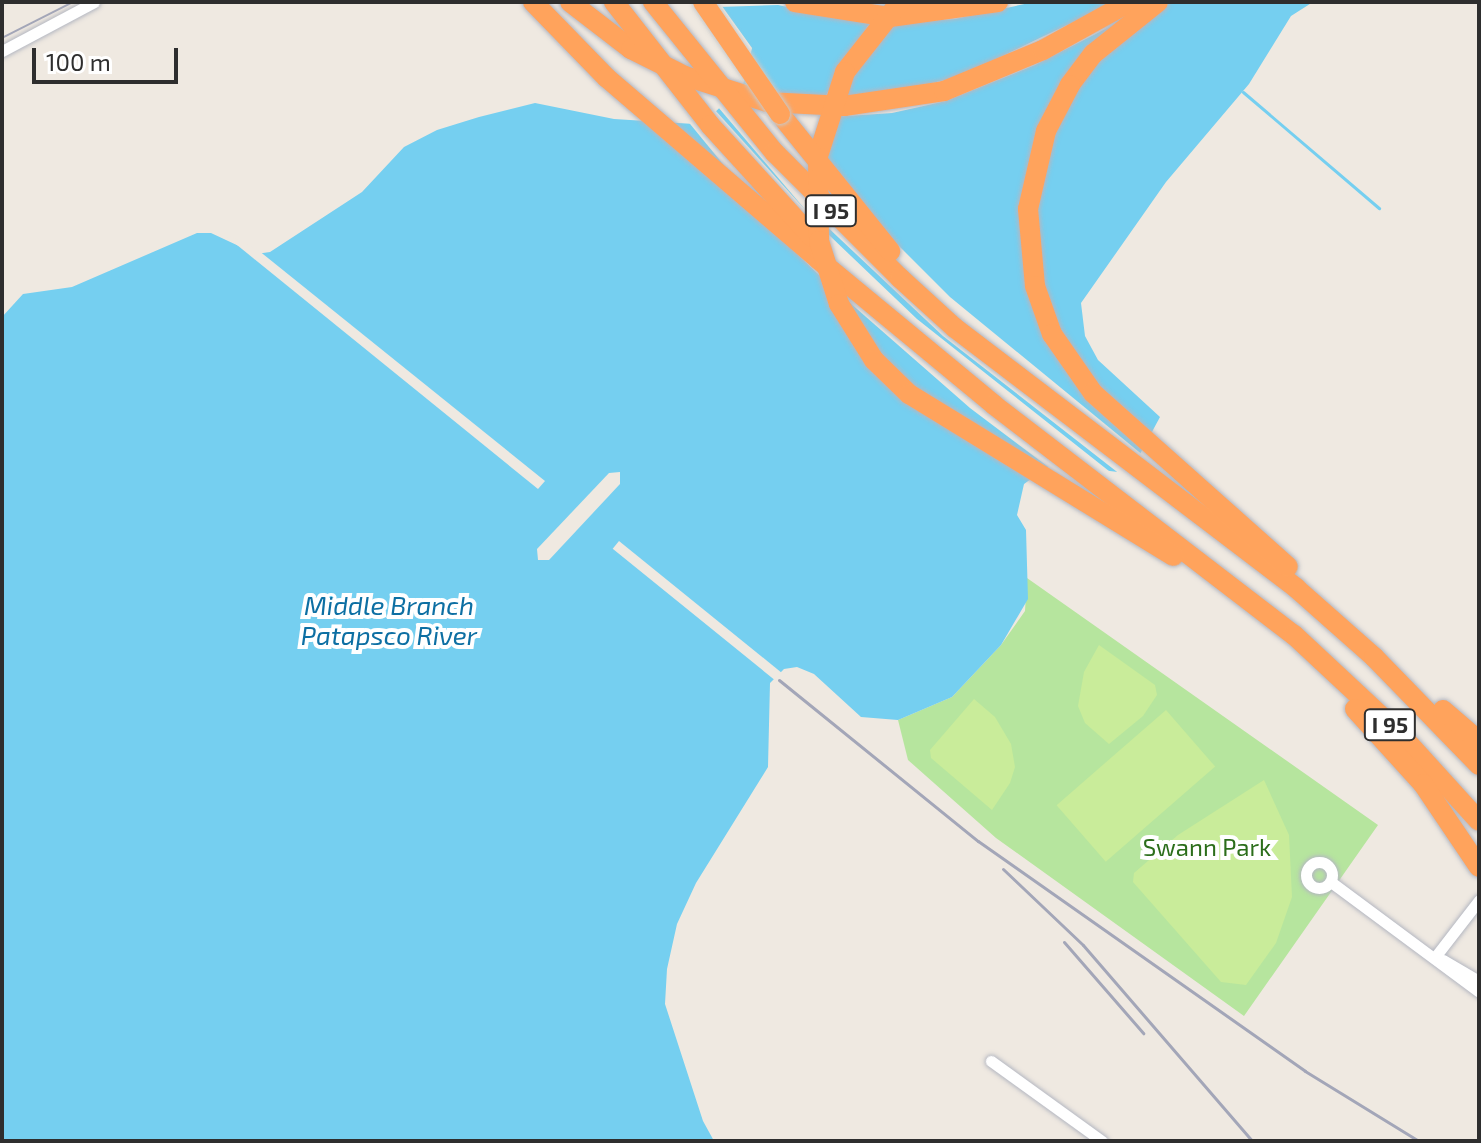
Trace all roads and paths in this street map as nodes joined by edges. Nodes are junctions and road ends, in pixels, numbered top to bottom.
1 (94, 2) edge
2 (533, 2) edge
3 (570, 2) edge
4 (614, 2) edge
5 (653, 2) edge
6 (703, 2) edge
7 (795, 2) edge
8 (900, 2) edge
9 (998, 2) edge
10 (1130, 2) edge
11 (1158, 2) edge
12 (2, 51) edge
13 (908, 333) junction
14 (1037, 392) junction
15 (1240, 591) junction
16 (1326, 614) junction
17 (1294, 635) junction
18 (1398, 680) junction
19 (1479, 741) edge
20 (1479, 765) edge
21 (1479, 821) edge
22 (1479, 867) edge
23 (1331, 882) dead end
24 (1479, 900) edge
25 (1435, 957) junction
26 (1479, 981) edge
27 (1479, 992) edge
28 (991, 1061) dead end
29 (1102, 1141) edge

1 - 12 street
2 - 13 highway
3 - 10 highway
4 - 13 highway, I 95
5 - 14 highway, I 95
6 - 14 highway, bridge
7 - 9 highway
8 - 15 highway
11 - 16 highway
13 - 15 highway, I 95
14 - 16 highway, I 95
15 - 17 highway, I 95
16 - 18 highway, I 95
17 - 21 highway, I 95
17 - 22 highway
18 - 19 highway
18 - 20 highway, I 95
23 - 25 street
24 - 25 street
25 - 26 street
25 - 27 street
28 - 29 street

